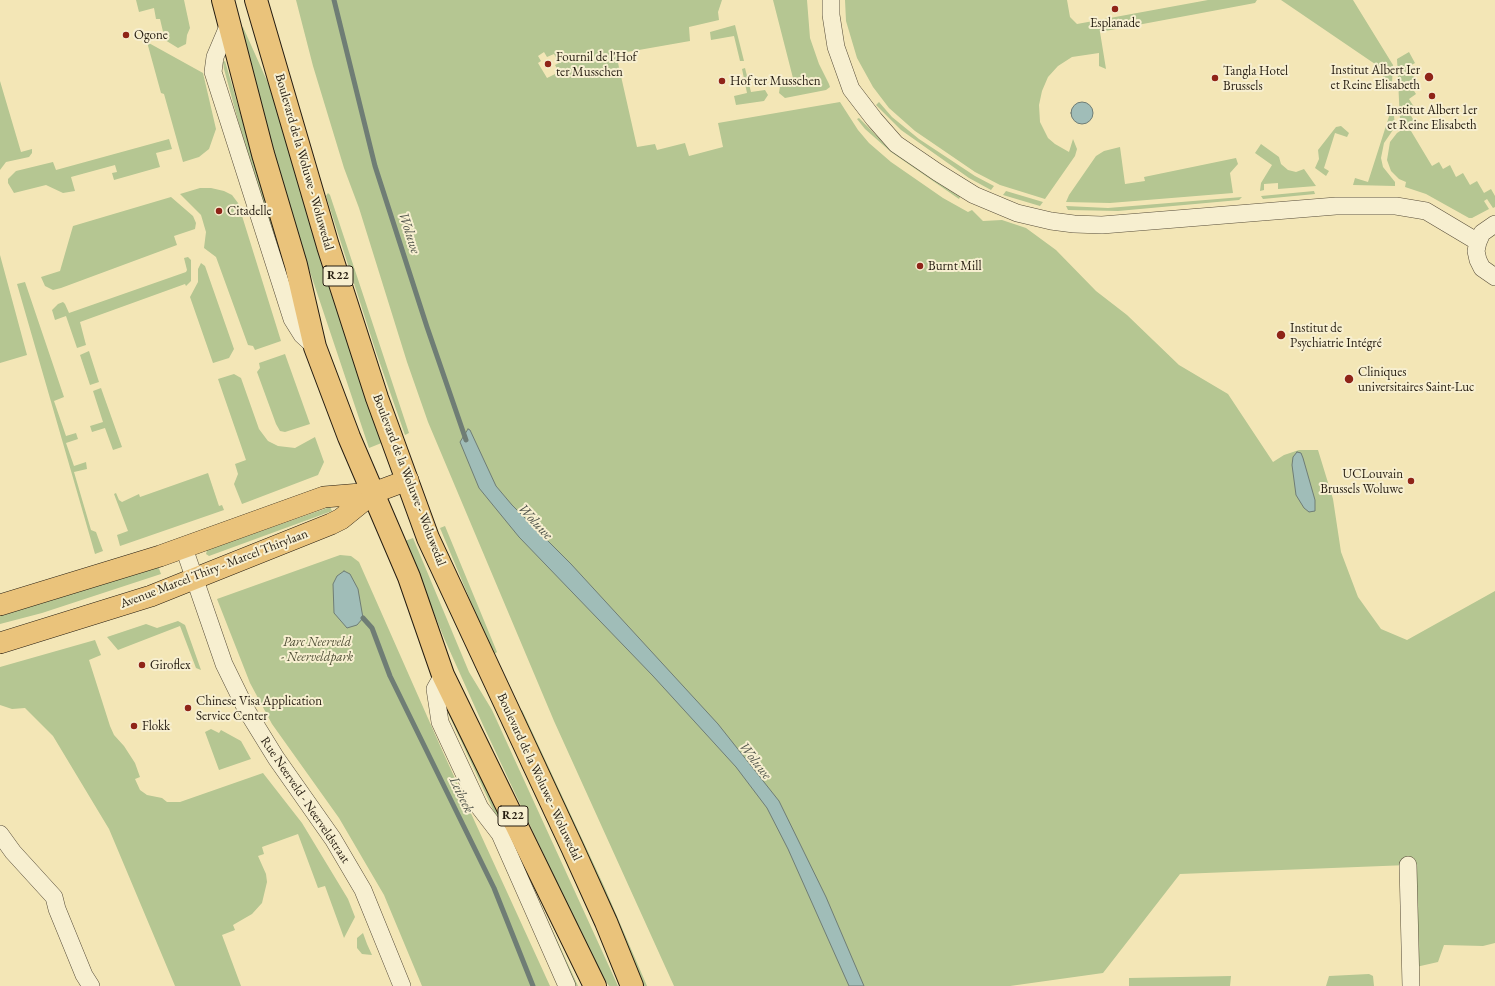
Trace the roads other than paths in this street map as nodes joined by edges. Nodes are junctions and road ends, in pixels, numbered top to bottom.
1 (223, 0) edge
2 (256, 0) edge
3 (831, 0) edge
4 (1495, 224) edge
5 (1478, 242) junction
6 (1495, 277) edge
7 (408, 480) junction
8 (373, 493) junction
9 (184, 548) junction
10 (194, 577) junction
11 (0, 605) edge
12 (0, 643) edge
13 (443, 675) junction
14 (0, 834) edge
15 (1408, 865) dead end
16 (91, 986) edge
17 (402, 986) edge
18 (567, 986) edge
19 (595, 986) edge
20 (632, 986) edge
21 (1412, 986) edge

1 - 8 highway, R22
2 - 7 highway, Boulevard de la Woluwe - Woluwedal / R22
3 - 5 street
4 - 5 street
5 - 6 street
7 - 8 main road, Avenue Marcel Thiry - Marcel Thirylaan
7 - 20 highway, Boulevard de la Woluwe - Woluwedal / R22
8 - 9 main road, Avenue Marcel Thiry - Marcel Thirylaan
8 - 10 main road, Avenue Marcel Thiry - Marcel Thirylaan
8 - 13 highway, R22
9 - 10 street, Rue Neerveld - Neerveldstraat
9 - 11 main road, Avenue Marcel Thiry - Marcel Thirylaan
10 - 12 main road, Avenue Marcel Thiry - Marcel Thirylaan
10 - 17 street, Rue Neerveld - Neerveldstraat
13 - 18 street
13 - 19 highway, R22
14 - 16 street
15 - 21 street

